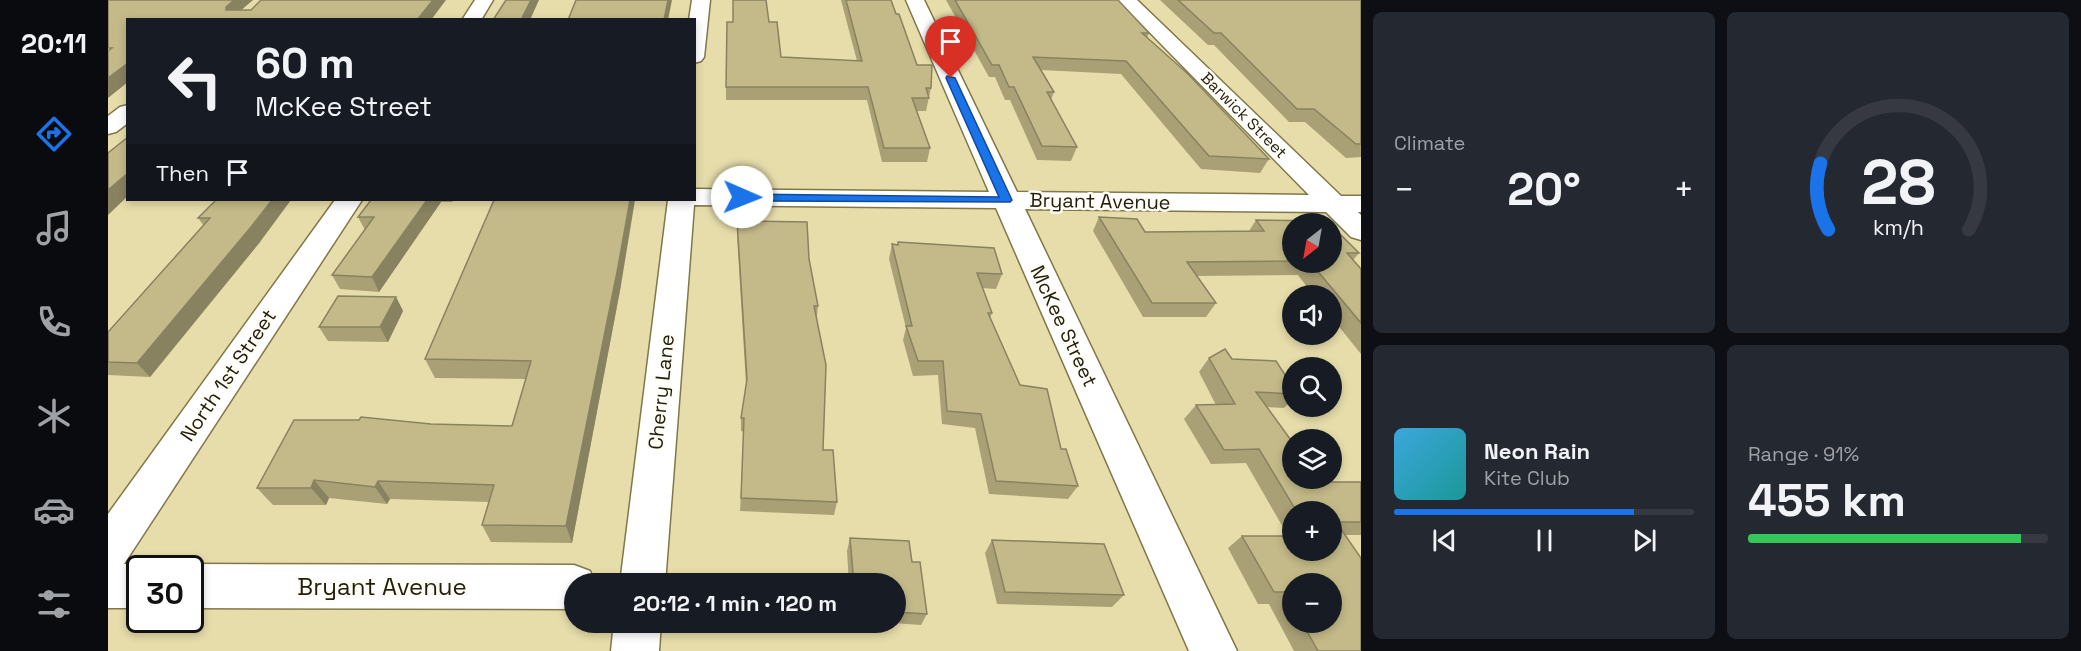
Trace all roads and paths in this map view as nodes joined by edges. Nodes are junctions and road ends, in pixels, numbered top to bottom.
1 (484, 0) edge
2 (701, 0) edge
3 (915, 0) edge
4 (1127, 0) edge
5 (472, 18) edge
6 (696, 41) edge
7 (126, 114) edge
8 (108, 127) edge
9 (696, 197) edge
10 (1006, 200) junction
11 (347, 201) edge
12 (681, 201) edge
13 (1333, 203) junction
14 (1361, 204) edge
15 (1361, 231) edge
16 (108, 550) edge
17 (643, 573) edge
18 (108, 586) edge
19 (126, 586) edge
20 (204, 586) edge
21 (564, 587) edge
22 (637, 633) edge
23 (635, 651) edge
24 (1213, 651) edge

1 - 5 street
2 - 6 street
3 - 10 street, McKee Street
4 - 13 street, Barwick Street
7 - 8 street
9 - 10 street, Bryant Avenue
10 - 13 street, Bryant Avenue
10 - 24 street, McKee Street
11 - 16 street, North 1st Street
12 - 17 street, Cherry Lane
13 - 14 street, Bryant Avenue
13 - 15 street, Barwick Street
18 - 19 street
20 - 21 street, Bryant Avenue
22 - 23 street

